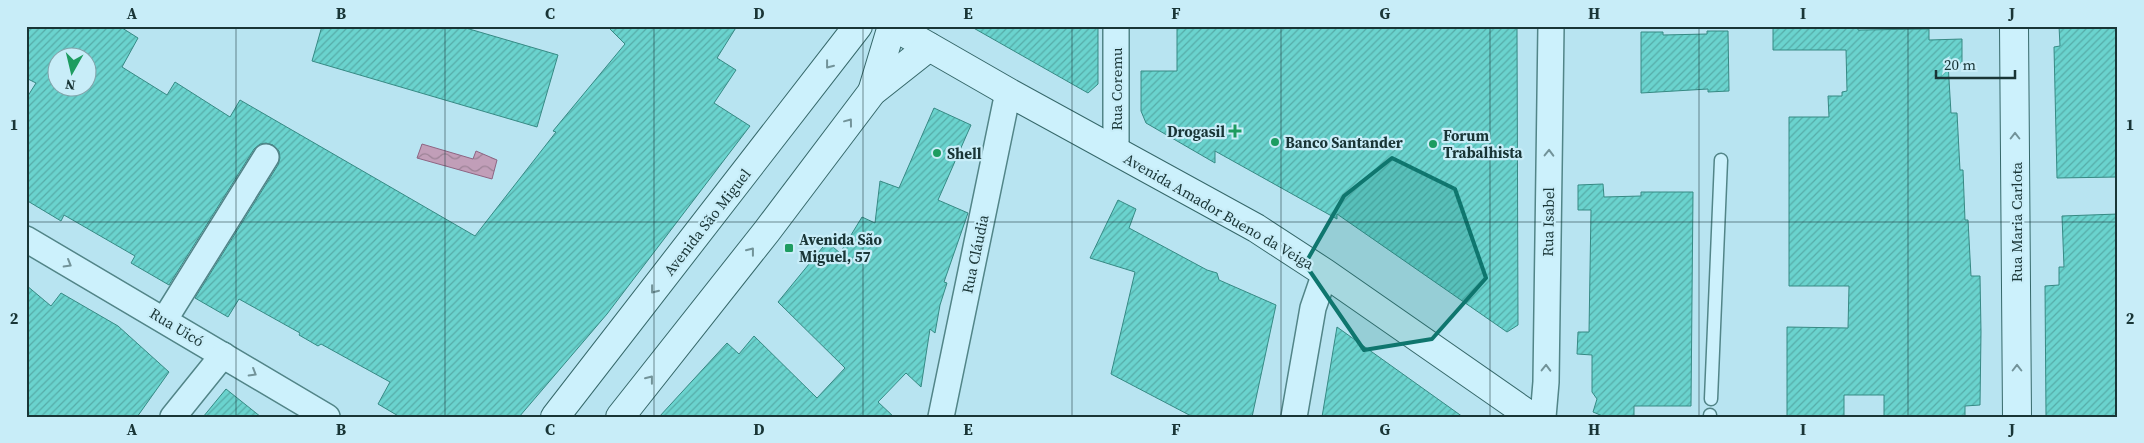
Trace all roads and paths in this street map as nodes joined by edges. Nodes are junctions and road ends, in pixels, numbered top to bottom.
1 (858, 26) edge
2 (892, 26) edge
3 (1116, 26) edge
4 (1551, 26) edge
5 (2014, 26) edge
6 (929, 47) junction
7 (872, 92) junction
8 (1008, 92) junction
9 (1116, 151) junction
10 (266, 157) dead end
11 (1721, 160) dead end
12 (26, 239) edge
13 (1325, 273) junction
14 (165, 320) junction
15 (223, 355) junction
16 (1711, 399) dead end
17 (173, 417) edge
18 (327, 417) edge
19 (555, 417) edge
20 (620, 417) edge
21 (941, 417) edge
22 (1294, 417) edge
23 (1532, 417) edge
24 (1543, 417) edge
25 (2017, 417) edge

1 -> 19 main road, Avenida São Miguel
2 - 6 main road, Avenida Amador Bueno da Veiga
2 - 7 main road
3 - 9 street, Rua Coremu
24 -> 4 street, Rua Isabel
25 -> 5 main road, Rua Maria Carlota
6 - 7 main road
6 - 8 main road, Avenida Amador Bueno da Veiga
20 -> 7 main road
8 - 9 main road, Avenida Amador Bueno da Veiga
8 - 21 street, Rua Cláudia
9 - 13 main road, Avenida Amador Bueno da Veiga
10 - 14 street
11 - 16 lane
12 -> 14 street, Rua Uicó
13 - 22 street
13 - 23 main road, Avenida Amador Bueno da Veiga
14 - 15 street, Rua Uicó
15 - 17 street
15 -> 18 street, Rua Uicó

